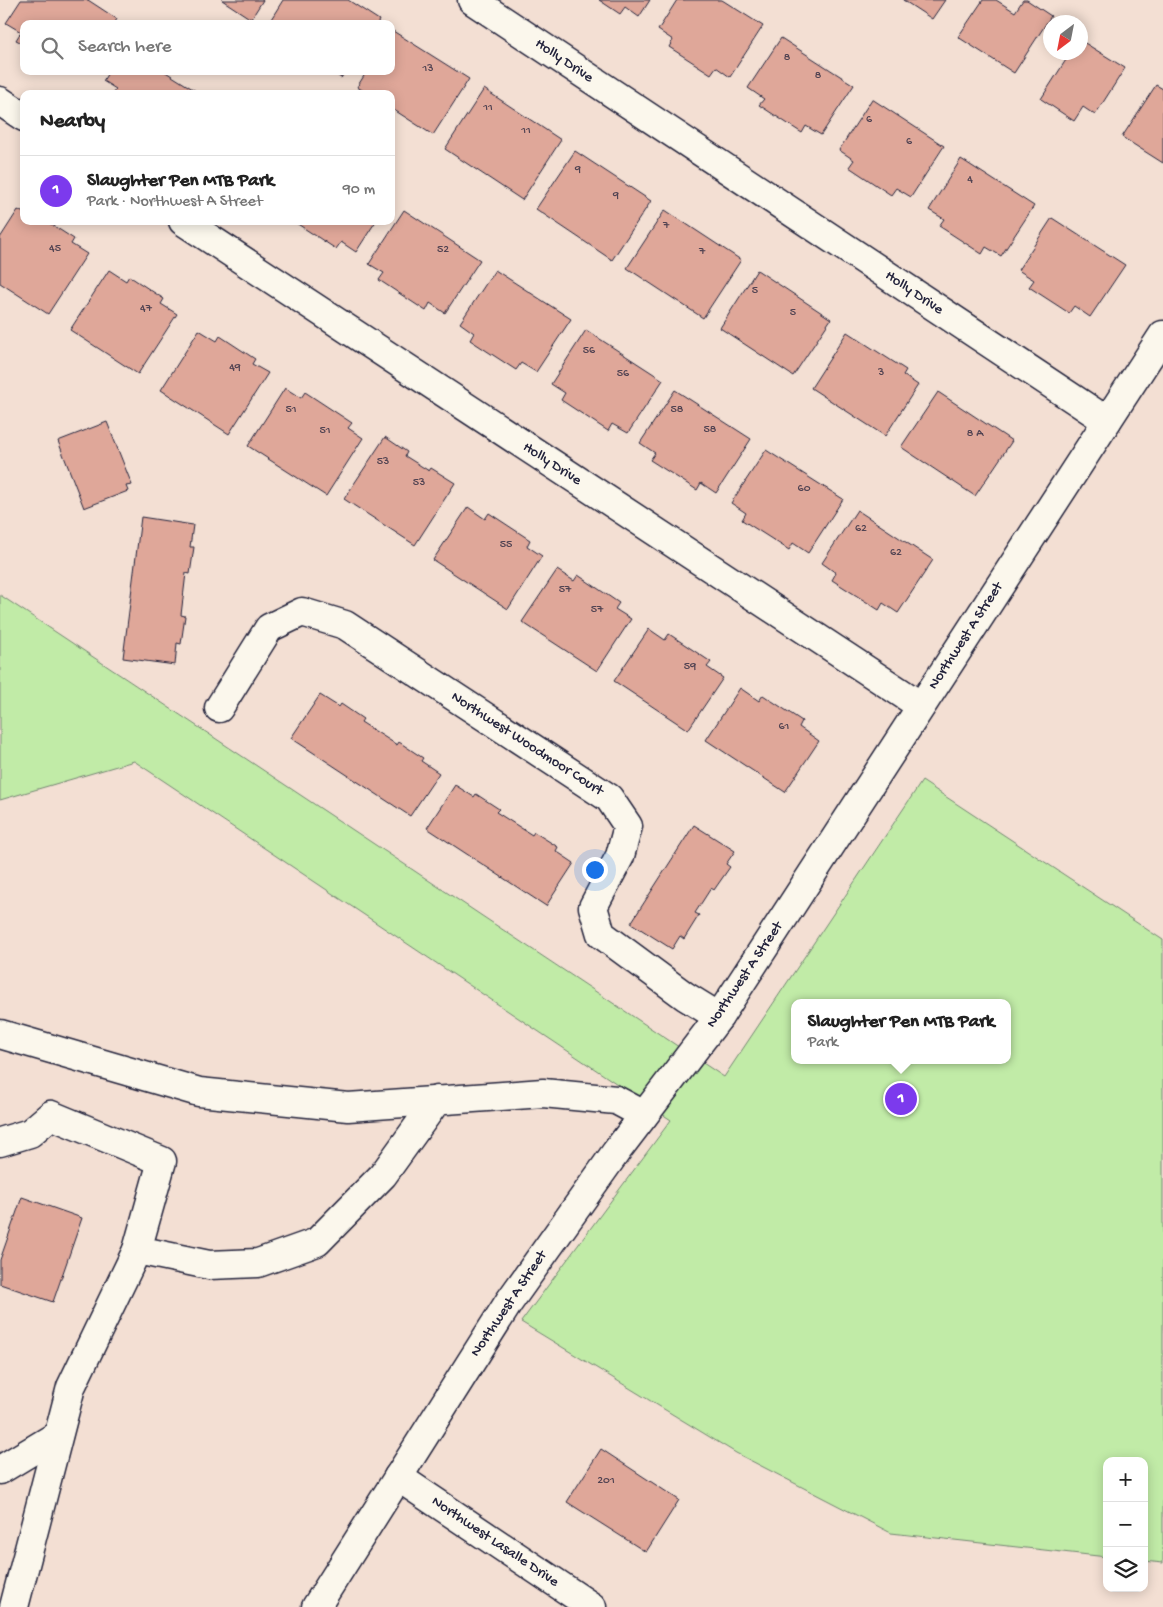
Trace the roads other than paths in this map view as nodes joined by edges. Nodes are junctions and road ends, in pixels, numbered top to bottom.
1 (472, 0) edge
2 (0, 101) edge
3 (20, 114) edge
4 (189, 225) edge
5 (1163, 335) edge
6 (1107, 421) junction
7 (921, 706) junction
8 (219, 708) dead end
9 (719, 1017) junction
10 (0, 1034) edge
11 (437, 1100) junction
12 (644, 1115) junction
13 (0, 1142) edge
14 (137, 1250) junction
15 (58, 1435) junction
16 (0, 1470) edge
17 (398, 1477) junction
18 (14, 1607) edge
19 (316, 1607) edge
20 (592, 1607) edge

1 - 6 street, Holly Drive
2 - 3 street
4 - 7 street, Holly Drive
5 - 6 street, Northwest A Street
6 - 7 street, Northwest A Street
7 - 9 street, Northwest A Street
8 - 9 street, Northwest Woodmoor Court
9 - 12 street, Northwest A Street
10 - 11 street
11 - 12 street
11 - 14 street
12 - 17 street, Northwest A Street
13 - 14 street
14 - 15 street
15 - 16 street
15 - 18 street
17 - 19 street, Northwest A Street
17 - 20 street, Northwest Lasalle Drive

